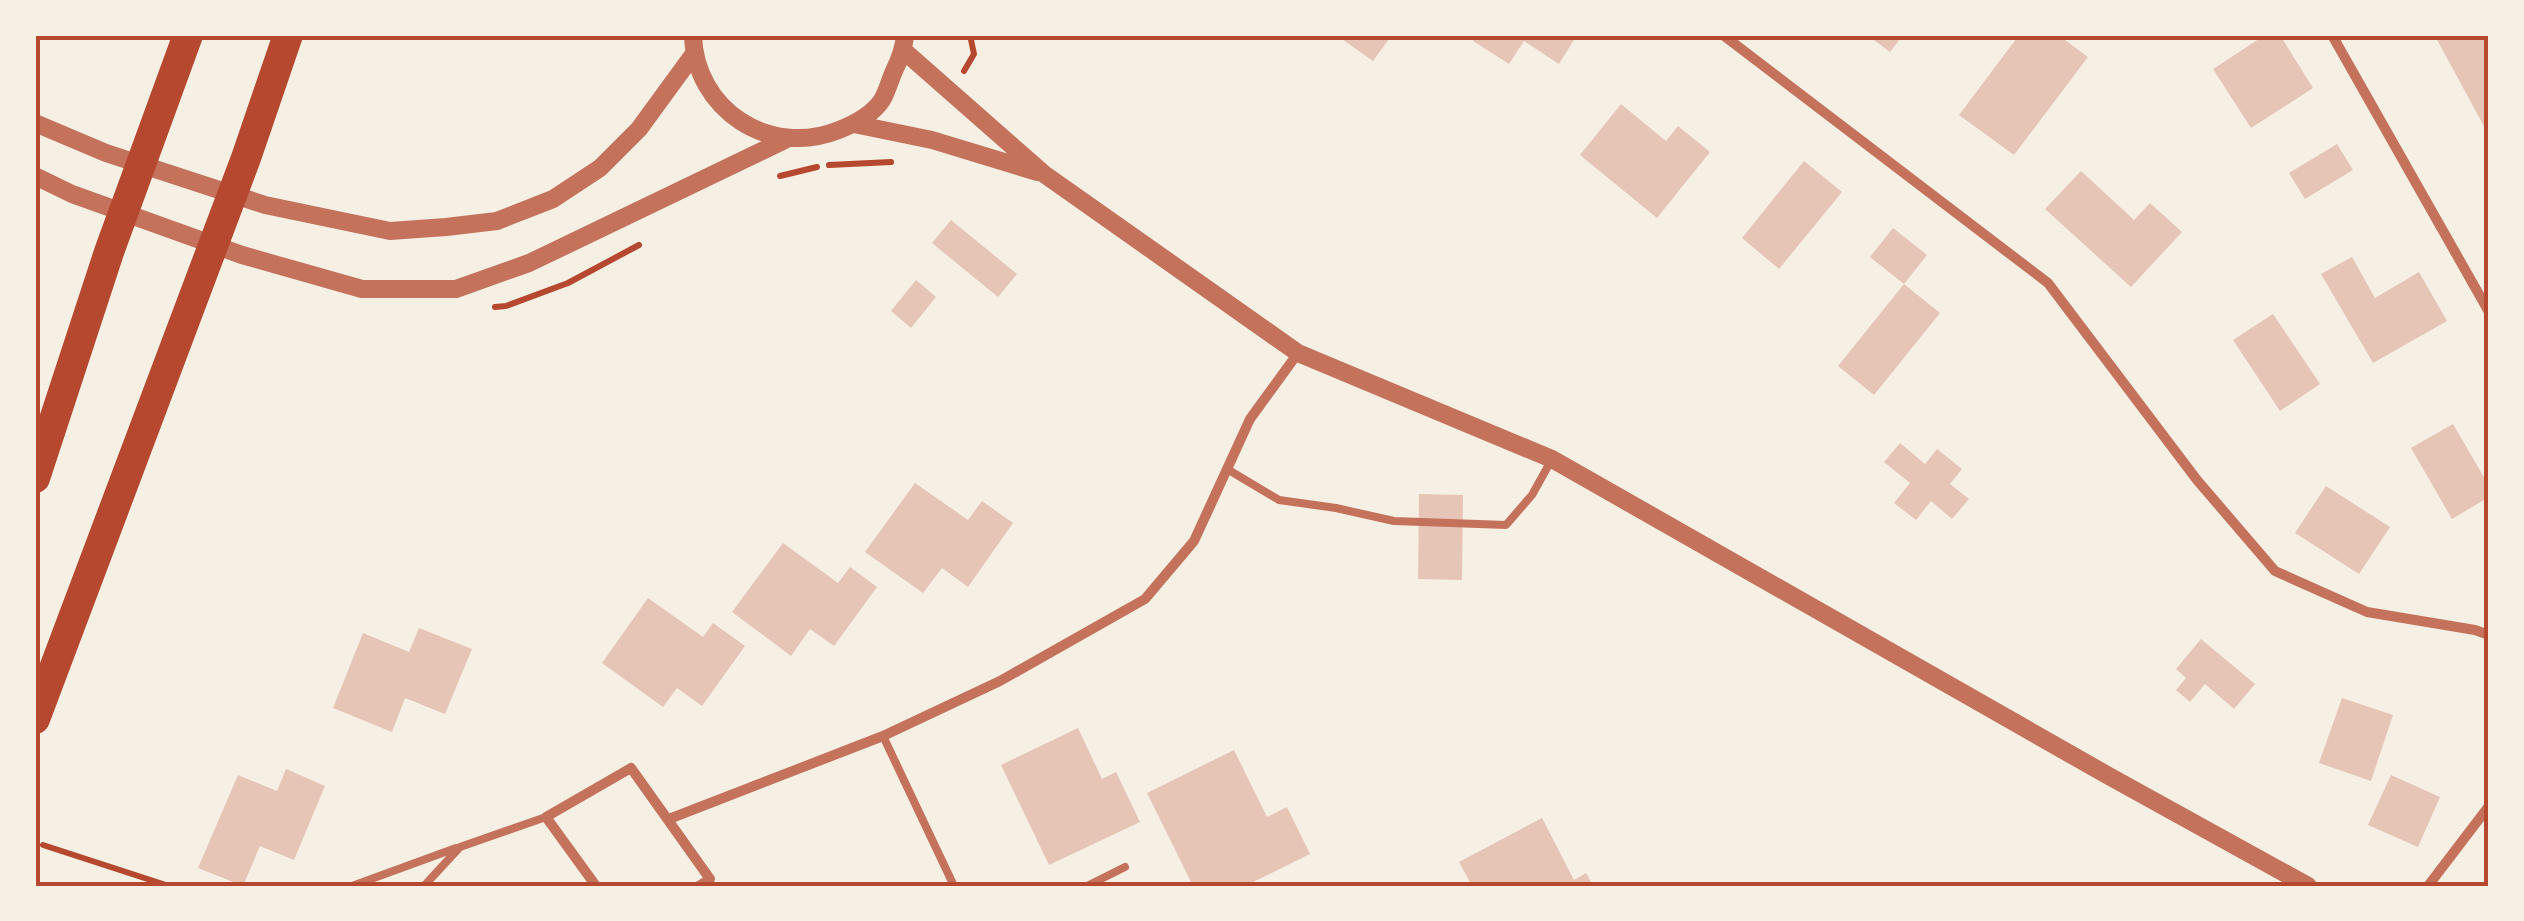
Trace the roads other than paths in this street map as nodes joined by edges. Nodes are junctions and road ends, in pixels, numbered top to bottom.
1 (180, 35) edge
2 (188, 35) edge
3 (288, 35) edge
4 (300, 35) edge
5 (693, 35) edge
6 (1723, 35) edge
7 (2332, 35) edge
8 (904, 42) edge
9 (694, 55) junction
10 (35, 124) edge
11 (854, 124) junction
12 (150, 136) junction
13 (785, 140) junction
14 (246, 158) junction
15 (1044, 174) junction
16 (35, 176) edge
17 (2489, 312) edge
18 (1298, 353) junction
19 (1552, 459) junction
20 (1227, 469) junction
21 (35, 478) edge
22 (2489, 635) edge
23 (35, 719) edge
24 (883, 736) junction
25 (2489, 806) edge
26 (546, 816) junction
27 (669, 819) junction
28 (460, 846) junction
29 (1125, 867) dead end
30 (352, 886) edge
31 (424, 886) edge
32 (596, 886) edge
33 (699, 886) edge
34 (954, 886) edge
35 (1087, 886) edge
36 (2308, 886) edge
37 (2428, 886) edge

1 - 12 highway
2 - 12 highway
3 - 14 highway
4 - 14 highway
5 - 9 street
6 - 22 street
7 - 17 street
8 - 11 street
8 - 15 street
9 - 10 street
9 - 13 street
11 - 13 street
11 - 15 street
12 - 21 highway
13 - 16 street
14 - 23 highway
15 - 18 street
18 - 19 street
18 - 20 street
19 - 20 lane
19 - 36 street
20 - 24 street
24 - 27 street
24 - 34 lane
25 - 37 street
26 - 27 street
26 - 28 lane
26 - 32 street
27 - 33 street
28 - 30 lane
28 - 31 lane
29 - 35 lane

